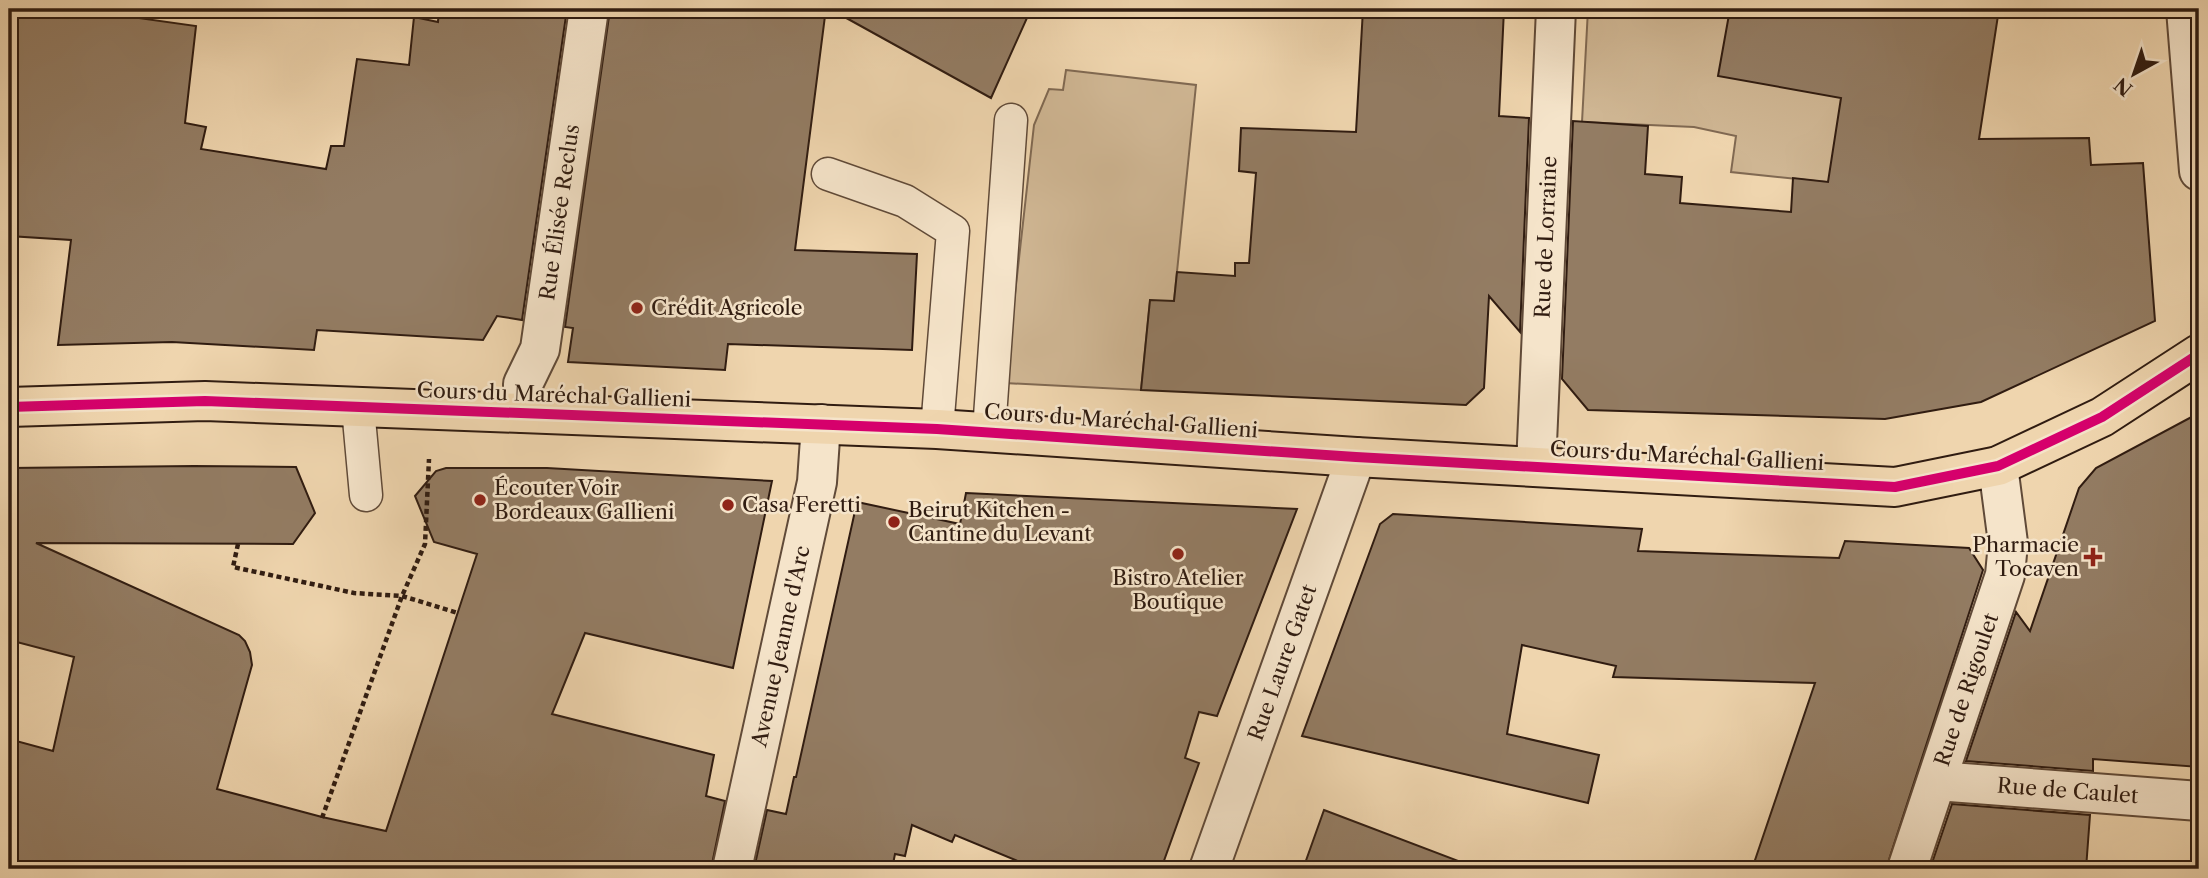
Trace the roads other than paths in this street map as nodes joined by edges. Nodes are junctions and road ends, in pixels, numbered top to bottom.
1 (589, 9) edge
2 (1556, 9) edge
3 (2186, 9) edge
4 (1011, 120) dead end
5 (2199, 171) edge
6 (828, 174) dead end
7 (2199, 354) edge
8 (9, 407) edge
9 (358, 408) junction
10 (523, 413) junction
11 (821, 424) junction
12 (937, 429) junction
13 (989, 432) junction
14 (1356, 457) junction
15 (1536, 466) junction
16 (1998, 466) junction
17 (366, 495) dead end
18 (1937, 781) junction
19 (2199, 801) edge
20 (732, 869) edge
21 (1209, 869) edge
22 (1907, 869) edge

1 - 10 street, Rue Élisée Reclus
2 - 15 street, Rue de Lorraine
3 - 5 street
4 - 13 lane
6 - 12 lane
7 - 16 main road, Cours du Maréchal Gallieni
8 - 9 main road, Cours du Maréchal Gallieni
9 - 10 main road, Cours du Maréchal Gallieni
9 - 17 lane
10 - 11 main road, Cours du Maréchal Gallieni
11 - 12 main road, Cours du Maréchal Gallieni
11 - 20 street, Avenue Jeanne d'Arc
12 - 13 main road, Cours du Maréchal Gallieni
13 - 14 main road, Cours du Maréchal Gallieni
14 - 15 main road, Cours du Maréchal Gallieni
14 - 21 street, Rue Laure Gatet
15 - 16 main road, Cours du Maréchal Gallieni
16 - 18 street, Rue de Rigoulet
18 - 19 street, Rue de Caulet
18 - 22 street, Rue de Rigoulet

